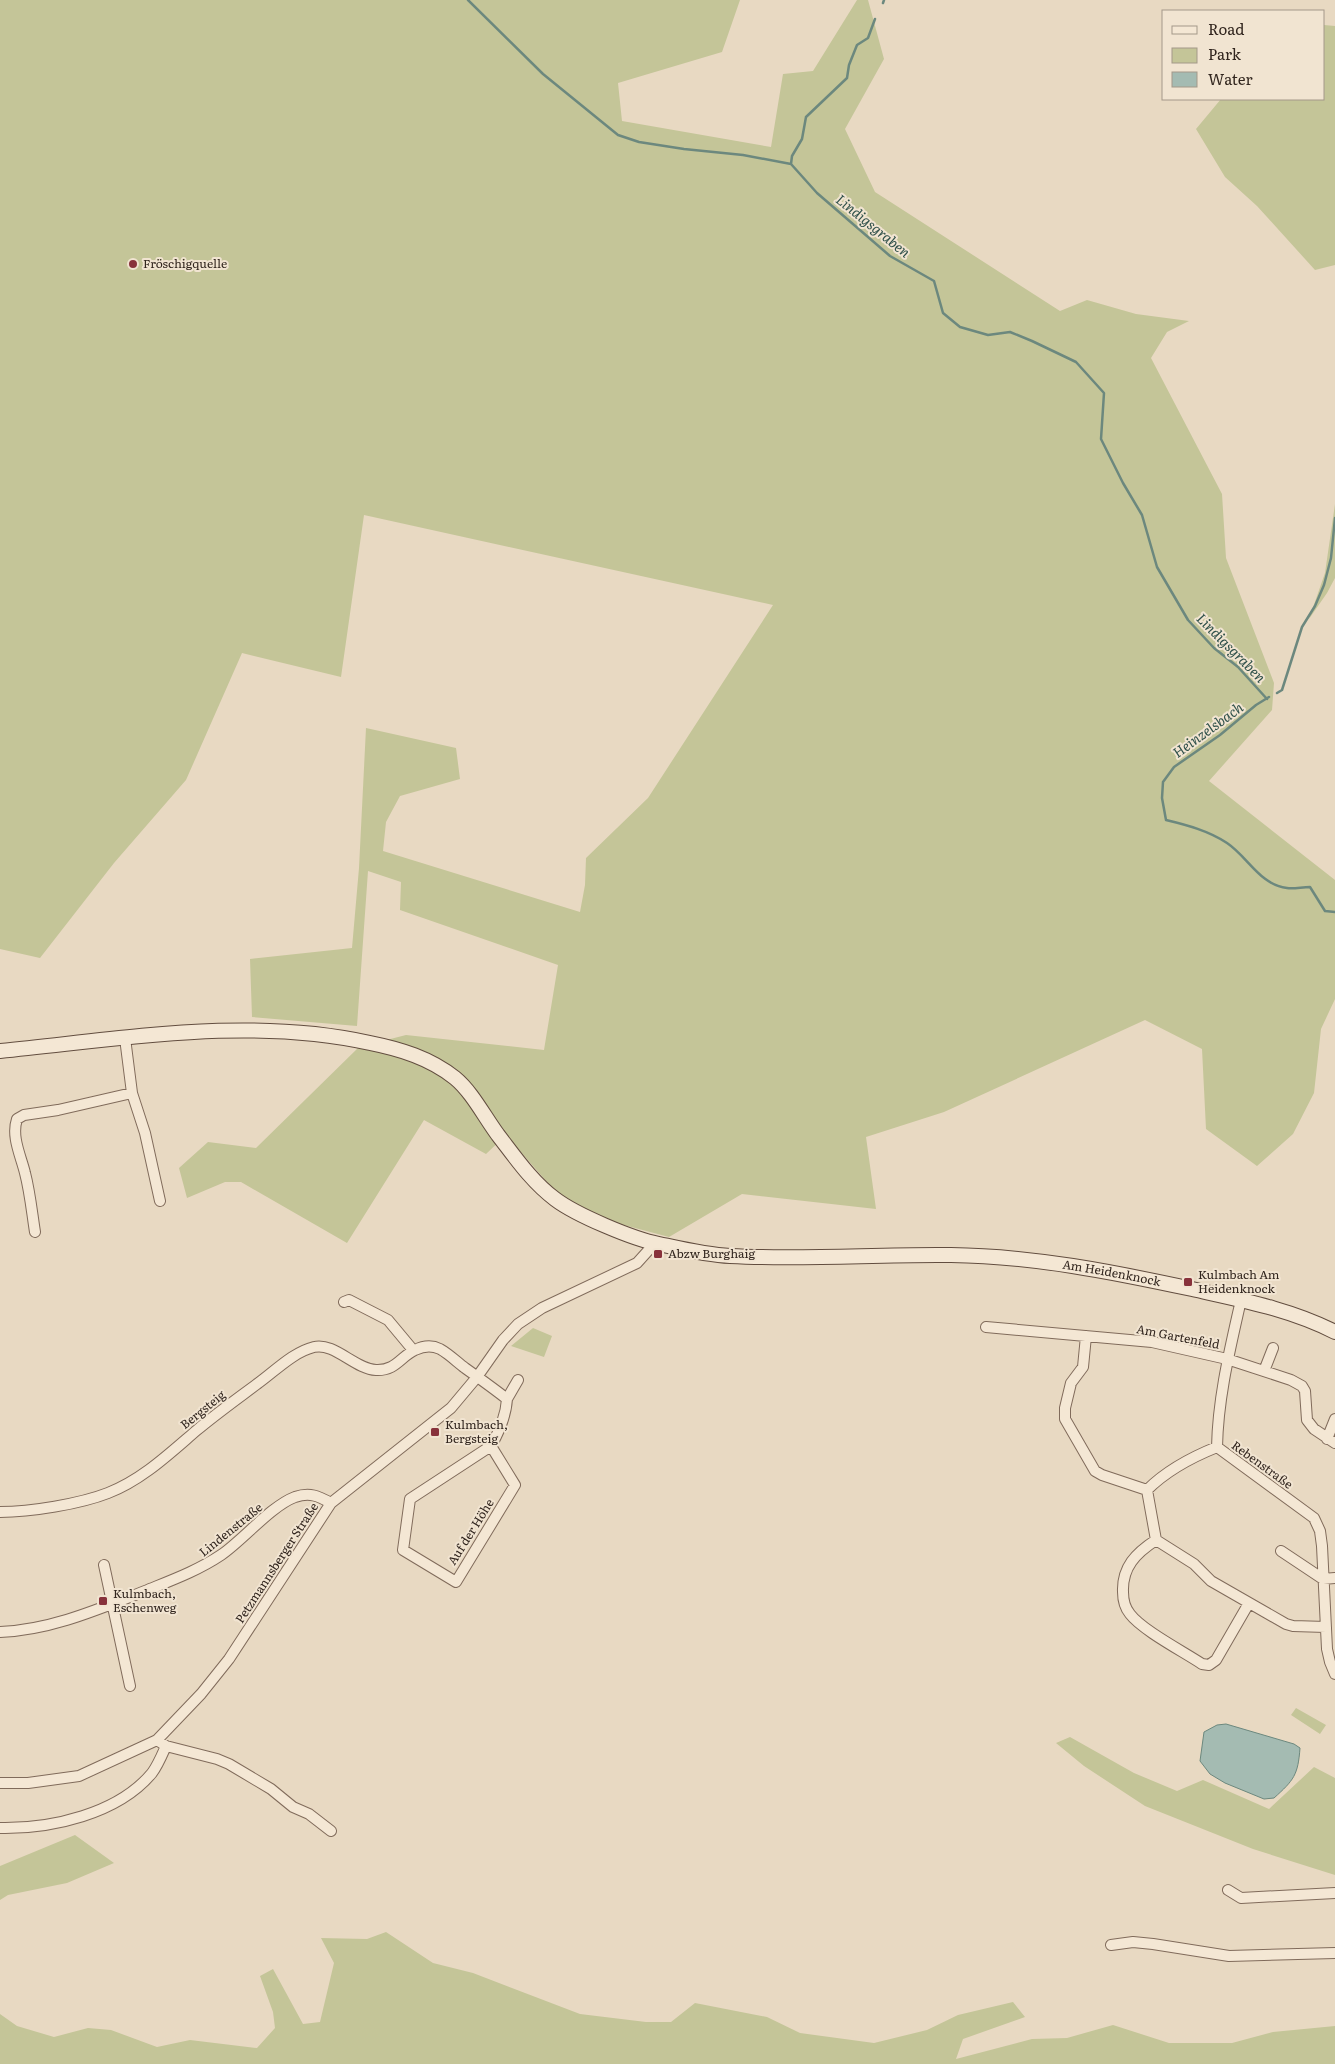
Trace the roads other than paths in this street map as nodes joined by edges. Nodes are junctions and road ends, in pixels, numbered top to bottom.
1 (125, 1038) junction
2 (0, 1051) edge
3 (132, 1093) junction
4 (160, 1201) dead end
5 (35, 1232) dead end
6 (654, 1244) junction
7 (1241, 1300) junction
8 (344, 1302) dead end
9 (986, 1327) dead end
10 (1335, 1332) edge
11 (1086, 1336) junction
12 (1273, 1348) dead end
13 (413, 1350) junction
14 (1227, 1359) junction
15 (1264, 1371) junction
16 (477, 1377) junction
17 (518, 1380) dead end
18 (507, 1399) junction
19 (1335, 1419) edge
20 (1331, 1441) edge
21 (491, 1446) junction
22 (1217, 1447) junction
23 (1147, 1490) junction
24 (331, 1503) junction
25 (0, 1512) edge
26 (1156, 1540) junction
27 (1281, 1552) dead end
28 (104, 1565) dead end
29 (1335, 1578) edge
30 (1323, 1579) junction
31 (1249, 1603) junction
32 (111, 1604) junction
33 (1326, 1627) junction
34 (0, 1632) edge
35 (1335, 1674) edge
36 (130, 1686) dead end
37 (162, 1743) junction
38 (0, 1783) edge
39 (0, 1828) edge
40 (331, 1831) dead end
41 (1228, 1890) dead end
42 (1335, 1893) edge
43 (1111, 1945) dead end
44 (1335, 1953) edge

1 - 2 street, Am Heidenknock
1 - 3 street
1 - 6 street, Am Heidenknock
3 - 4 street
3 - 5 street
6 - 7 street, Am Heidenknock
6 - 16 street, Petzmannsberger Straße
7 - 10 street, Am Heidenknock
7 - 14 street, Rebenstraße
8 - 13 street
9 - 11 street, Am Gartenfeld
11 - 14 street, Am Gartenfeld
11 - 23 street
12 - 15 street
13 - 16 street
13 - 25 street, Bergsteig
14 - 15 street, Am Gartenfeld
14 - 22 street, Rebenstraße
15 - 20 street, Am Gartenfeld
16 - 18 street
16 - 24 street, Petzmannsberger Straße
17 - 18 street
18 - 21 street
19 - 20 street, Am Gartenfeld
21 - 21 street, Auf der Höhe
22 - 23 street
22 - 30 street, Rebenstraße
23 - 26 street
24 - 32 street, Lindenstraße
24 - 37 street, Petzmannsberger Straße
26 - 31 street
26 - 31 street
27 - 30 street
28 - 32 street
29 - 30 street
30 - 33 street, Rebenstraße
31 - 33 street
32 - 34 street, Lindenstraße
32 - 36 street
33 - 35 street, Rebenstraße
37 - 38 street, Petzmannsberger Straße
37 - 39 street
37 - 40 street
41 - 42 street
43 - 44 street

